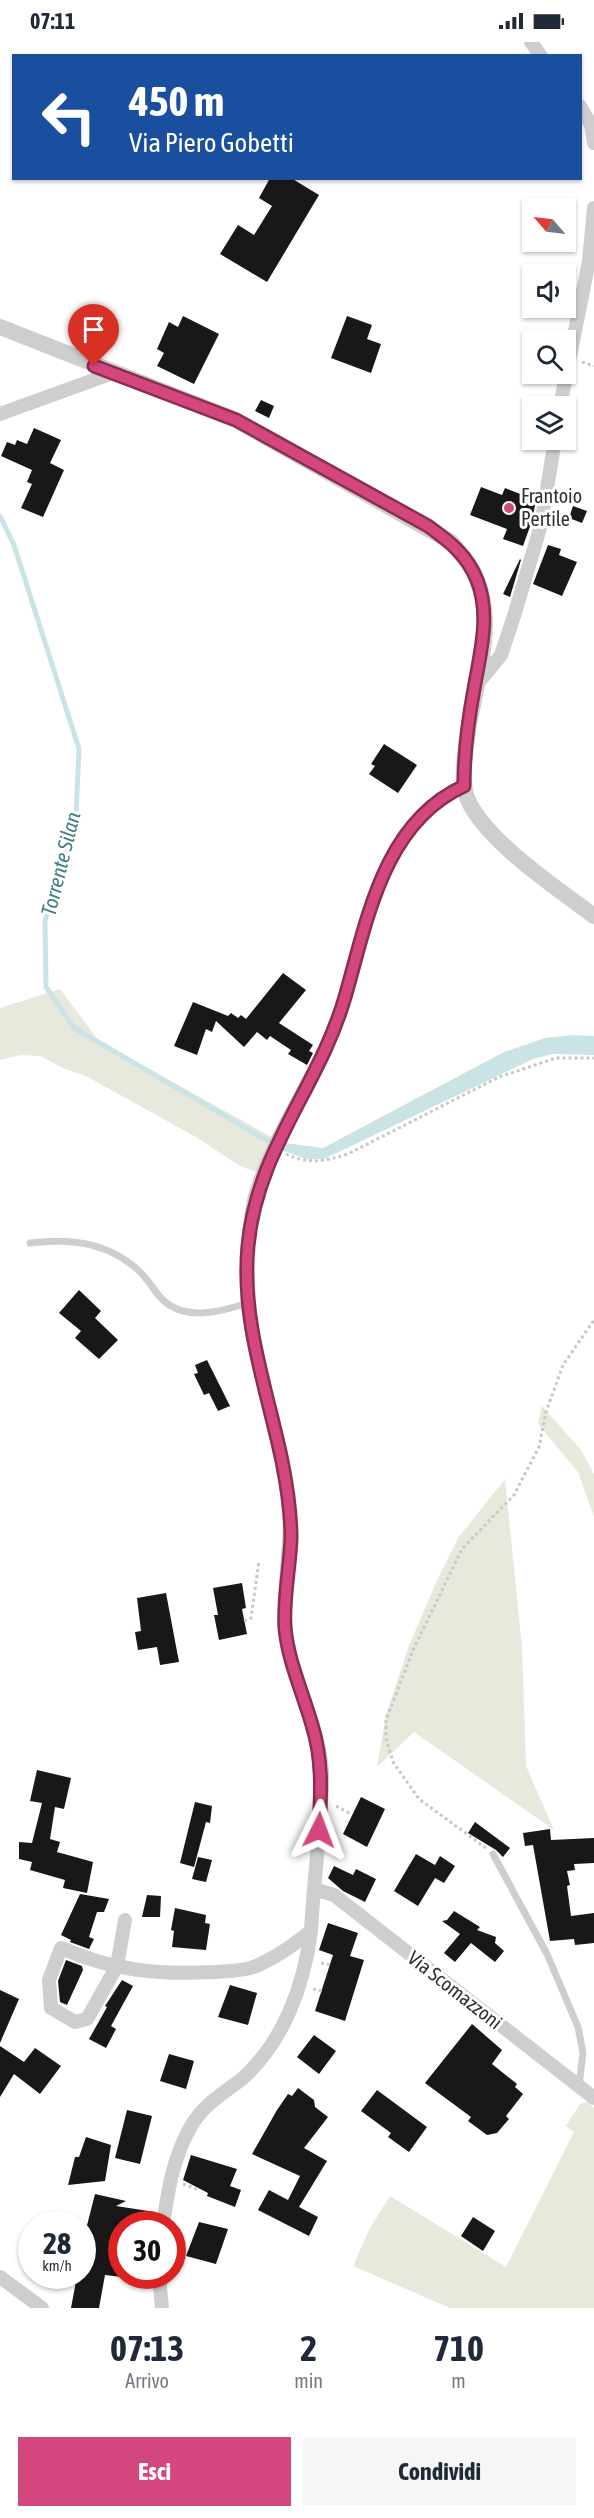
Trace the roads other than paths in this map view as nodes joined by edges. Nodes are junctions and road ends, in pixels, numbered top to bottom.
1 (531, 42) edge
2 (540, 54) edge
3 (582, 109) edge
4 (594, 143) edge
5 (594, 208) edge
6 (0, 327) edge
7 (113, 373) junction
8 (562, 396) edge
9 (0, 414) edge
10 (553, 450) edge
11 (474, 690) junction
12 (464, 786) junction
13 (594, 916) edge
14 (30, 1243) dead end
15 (248, 1303) junction
16 (493, 1854) road end
17 (314, 1889) junction
18 (125, 1920) dead end
19 (311, 1931) junction
20 (117, 1966) junction
21 (579, 2086) junction
22 (594, 2098) edge
23 (165, 2211) edge
24 (0, 2277) edge
25 (160, 2289) edge
26 (42, 2308) edge
27 (162, 2308) edge

1 - 2 street
3 - 4 street
5 - 8 street
6 - 7 street
7 - 9 street
7 - 11 street
10 - 11 street
11 - 12 street
12 - 13 street
12 - 15 street
14 - 15 lane
15 - 17 street
16 - 21 lane
17 - 19 street
17 - 21 street, Via Scomazzoni
18 - 20 street
19 - 20 street
19 - 23 street
20 - 20 street
21 - 22 street, Via Scomazzoni
24 - 26 street
25 - 27 street

